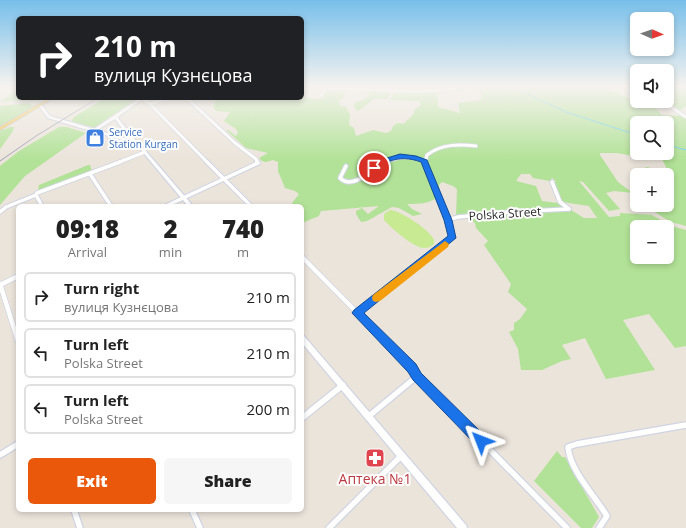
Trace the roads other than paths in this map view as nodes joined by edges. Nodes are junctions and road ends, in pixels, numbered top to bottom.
1 (31, 111) edge
2 (44, 111) edge
3 (124, 111) edge
4 (157, 111) edge
5 (200, 111) edge
6 (676, 111) edge
7 (118, 115) junction
8 (686, 117) edge
9 (0, 129) edge
10 (93, 131) junction
11 (127, 132) junction
12 (117, 137) junction
13 (137, 144) junction
14 (476, 146) dead end
15 (145, 152) junction
16 (424, 161) junction
17 (346, 166) dead end
18 (90, 174) junction
19 (224, 179) junction
20 (552, 182) dead end
21 (36, 195) junction
22 (184, 198) junction
23 (41, 204) edge
24 (110, 204) edge
25 (170, 204) edge
26 (189, 204) edge
27 (250, 204) edge
28 (0, 212) edge
29 (448, 220) junction
30 (304, 264) edge
31 (16, 277) edge
32 (0, 285) edge
33 (357, 313) junction
34 (16, 335) edge
35 (304, 340) edge
36 (417, 376) junction
37 (343, 386) junction
38 (304, 416) edge
39 (369, 416) junction
40 (686, 425) edge
41 (16, 445) edge
42 (0, 455) edge
43 (402, 455) junction
44 (75, 512) edge
45 (193, 512) edge
46 (80, 528) edge
47 (200, 528) edge
48 (329, 528) edge
49 (463, 528) edge
50 (567, 528) edge
51 (599, 528) edge

1 - 9 main road
2 - 10 street
3 - 7 street
4 - 19 street
5 - 19 street
6 - 8 street
7 - 10 street
7 - 11 street
10 - 12 street
11 - 12 street
11 - 13 street
12 - 13 street
13 - 15 street
14 - 16 street
15 - 18 street
15 - 22 street
16 - 17 street
16 - 29 street
18 - 21 street
18 - 24 street
19 - 22 street
19 - 27 street
20 - 29 street, Polska Street
21 - 23 street
21 - 28 street
22 - 25 street
22 - 26 street
29 - 33 street
30 - 33 street
31 - 32 street
32 - 34 street
33 - 36 street
35 - 37 street
36 - 39 street
36 - 50 street
37 - 38 street
37 - 39 street
39 - 43 street
40 - 51 street
41 - 42 street
43 - 48 street
43 - 49 street
44 - 46 street
45 - 47 street

